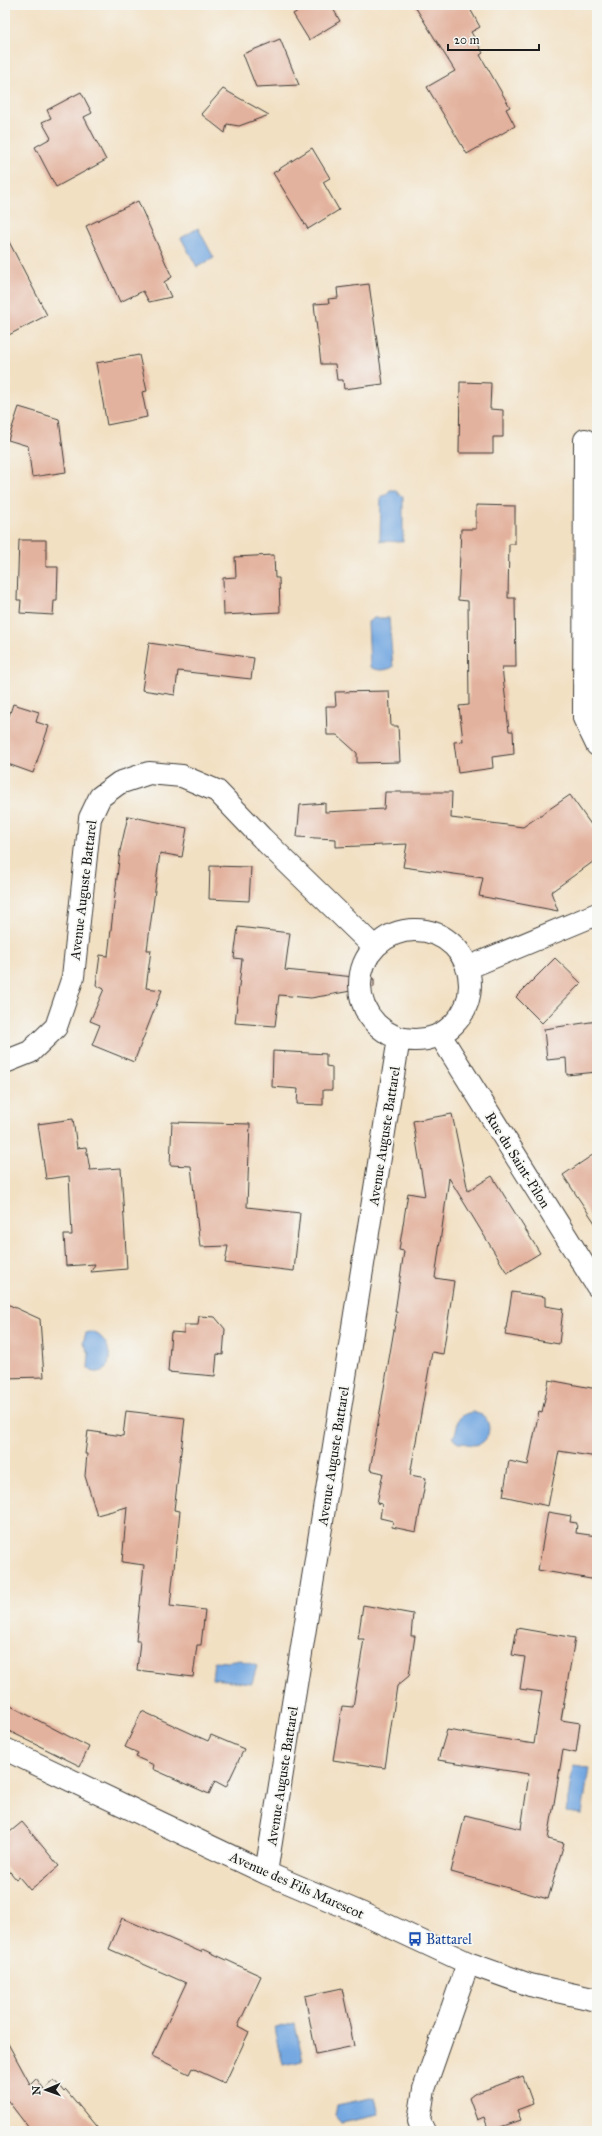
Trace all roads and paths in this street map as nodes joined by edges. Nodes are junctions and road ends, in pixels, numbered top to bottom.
1 (585, 440) dead end
2 (591, 561) edge
3 (597, 745) edge
4 (597, 914) edge
5 (374, 947) junction
6 (467, 968) junction
7 (440, 1035) junction
8 (399, 1038) junction
9 (5, 1062) edge
10 (597, 1286) edge
11 (5, 1749) edge
12 (266, 1873) junction
13 (468, 1963) junction
14 (597, 2000) edge
15 (424, 2131) edge

1 - 2 street
2 - 3 street
4 - 6 street
5 - 6 street
5 - 8 street
5 - 9 street, Avenue Auguste Battarel
6 - 7 street
7 - 8 street
7 - 10 street, Rue du Saint-Pilon
8 - 12 street, Avenue Auguste Battarel
11 - 12 street, Avenue des Fils Marescot
12 - 13 street, Avenue des Fils Marescot
13 - 14 street, Avenue des Fils Marescot
13 - 15 street

